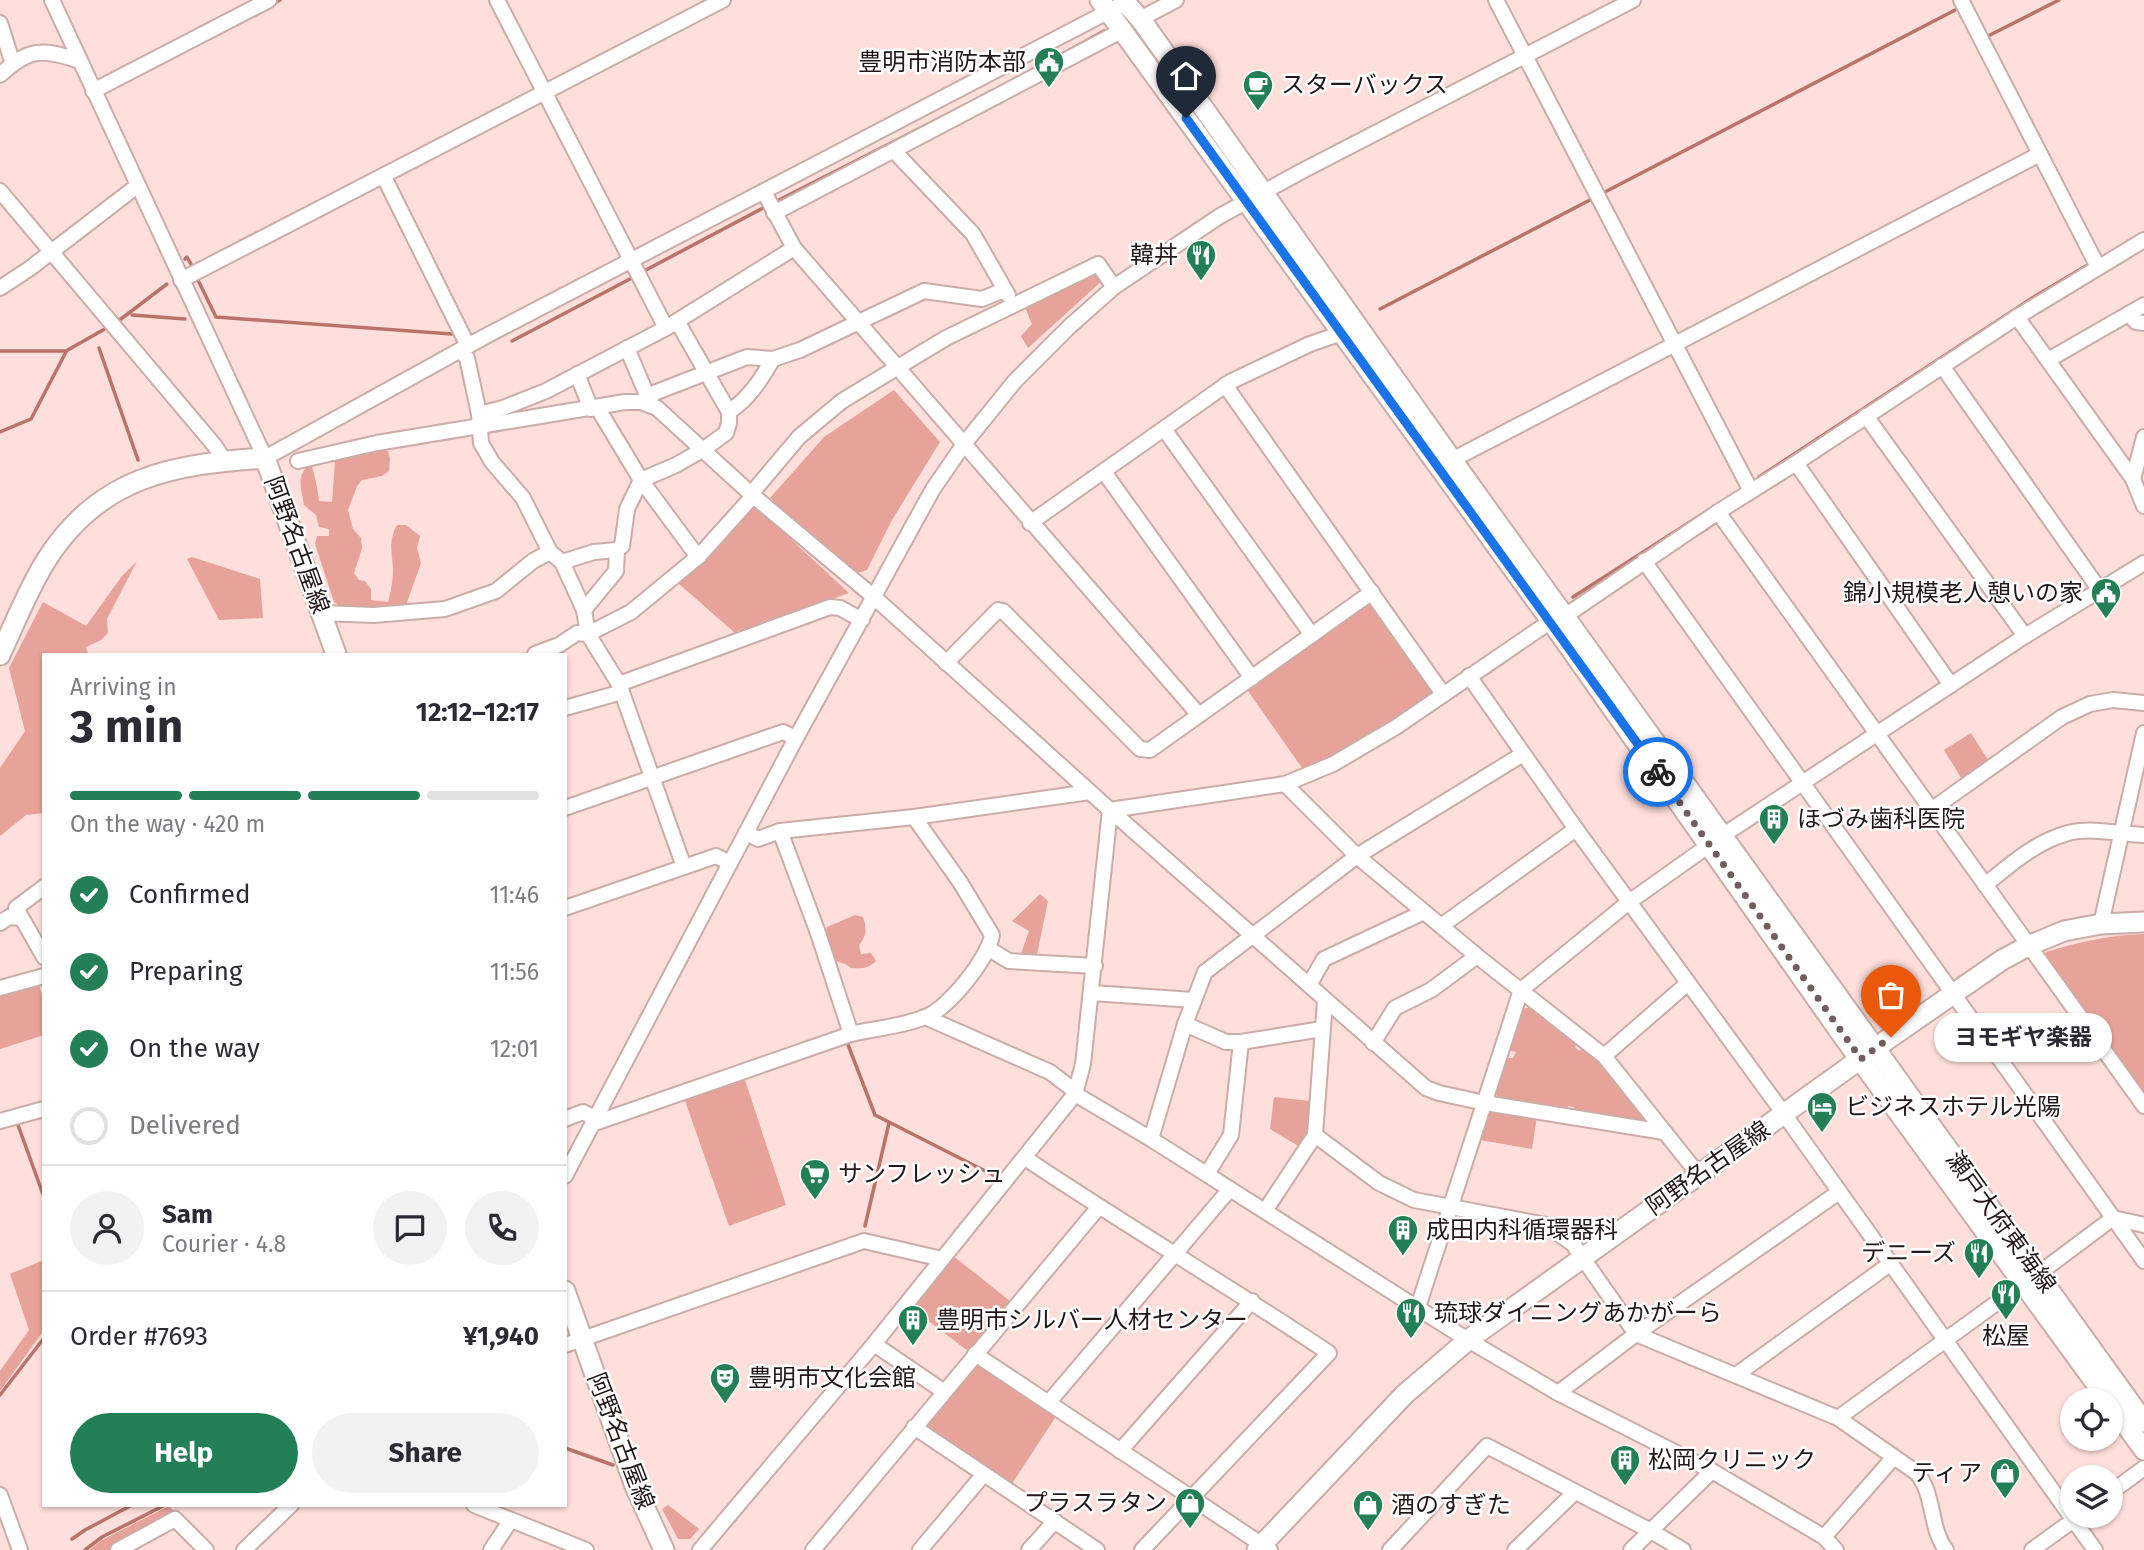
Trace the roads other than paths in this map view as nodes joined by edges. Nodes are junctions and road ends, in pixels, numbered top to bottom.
1 (52, 0) edge
2 (269, 0) edge
3 (496, 0) edge
4 (723, 0) edge
5 (1177, 0) edge
6 (1496, 0) edge
7 (1633, 0) edge
8 (1961, 0) edge
9 (1114, 3) edge
10 (1140, 19) junction
11 (0, 23) edge
12 (1123, 30) junction
13 (1526, 56) junction
14 (80, 61) junction
15 (13, 64) junction
16 (1000, 69) junction
17 (0, 75) edge
18 (1010, 90) junction
19 (93, 91) junction
20 (544, 93) junction
21 (894, 151) junction
22 (2040, 154) junction
23 (384, 177) junction
24 (137, 186) junction
25 (0, 191) edge
26 (764, 192) junction
27 (1256, 197) junction
28 (774, 213) junction
29 (2144, 240) edge
30 (794, 248) junction
31 (53, 251) junction
32 (632, 262) junction
33 (2098, 267) junction
34 (181, 280) junction
35 (1114, 287) junction
36 (0, 288) edge
37 (1004, 290) junction
38 (2144, 305) edge
39 (1013, 306) junction
40 (2129, 314) junction
41 (2017, 317) junction
42 (858, 322) junction
43 (2144, 323) edge
44 (671, 324) junction
45 (1342, 334) junction
46 (1673, 344) junction
47 (464, 348) junction
48 (627, 348) junction
49 (773, 359) junction
50 (2048, 360) junction
51 (1942, 366) junction
52 (897, 368) junction
53 (708, 372) junction
54 (577, 374) junction
55 (1225, 386) junction
56 (647, 404) junction
57 (594, 408) junction
58 (729, 412) junction
59 (1866, 416) junction
60 (479, 420) junction
61 (1164, 429) junction
62 (2144, 437) edge
63 (964, 444) junction
64 (704, 449) junction
65 (265, 458) junction
66 (224, 460) junction
67 (1452, 460) junction
68 (298, 461) dead end
69 (1796, 463) junction
70 (1104, 472) junction
71 (2133, 479) junction
72 (641, 480) junction
73 (1751, 491) junction
74 (752, 495) junction
75 (2144, 506) edge
76 (1718, 512) junction
77 (1030, 523) junction
78 (617, 550) junction
79 (550, 552) junction
80 (698, 557) junction
81 (1644, 561) junction
82 (562, 562) junction
83 (2144, 563) edge
84 (2099, 589) junction
85 (1372, 592) junction
86 (874, 597) junction
87 (584, 610) junction
88 (321, 612) junction
89 (1558, 619) junction
90 (862, 620) junction
91 (588, 634) junction
92 (1312, 635) junction
93 (2025, 636) junction
94 (1, 652) edge
95 (336, 653) edge
96 (538, 653) edge
97 (946, 663) junction
98 (1469, 676) junction
99 (1252, 678) junction
100 (1951, 685) junction
101 (620, 688) junction
102 (1443, 694) junction
103 (2144, 703) edge
104 (567, 707) edge
105 (1199, 715) junction
106 (2144, 733) edge
107 (1877, 734) junction
108 (796, 737) junction
109 (1523, 754) junction
110 (652, 778) junction
111 (1801, 783) junction
112 (1285, 784) junction
113 (1090, 792) junction
114 (567, 807) edge
115 (1110, 810) junction
116 (1931, 810) junction
117 (914, 817) junction
118 (1576, 830) junction
119 (780, 831) junction
120 (746, 833) junction
121 (2122, 834) junction
122 (2144, 835) edge
123 (1716, 840) junction
124 (1357, 856) junction
125 (730, 863) junction
126 (684, 867) junction
127 (1985, 886) junction
128 (42, 888) edge
129 (1629, 902) junction
130 (567, 907) edge
131 (1424, 912) junction
132 (21, 918) junction
133 (2144, 922) edge
134 (0, 923) edge
135 (2101, 924) junction
136 (1441, 926) junction
137 (1253, 936) junction
138 (2028, 946) junction
139 (989, 949) junction
140 (42, 954) edge
141 (1477, 956) junction
142 (1095, 966) junction
143 (42, 977) edge
144 (1688, 983) junction
145 (1309, 985) junction
146 (0, 988) edge
147 (1521, 990) junction
148 (1092, 993) junction
149 (1954, 994) junction
150 (1193, 1000) junction
151 (1325, 1001) junction
152 (925, 1017) junction
153 (1185, 1024) junction
154 (1322, 1029) junction
155 (851, 1034) junction
156 (1241, 1042) junction
157 (1373, 1043) junction
158 (1868, 1054) junction
159 (1604, 1056) junction
160 (1075, 1093) junction
161 (1485, 1103) junction
162 (2144, 1106) edge
163 (42, 1110) edge
164 (1784, 1114) junction
165 (567, 1118) edge
166 (0, 1121) edge
167 (593, 1121) junction
168 (1664, 1132) junction
169 (1315, 1135) junction
170 (1151, 1139) junction
171 (1025, 1158) junction
172 (567, 1172) edge
173 (1207, 1174) junction
174 (1699, 1175) junction
175 (1230, 1189) junction
176 (1839, 1192) junction
177 (1098, 1208) junction
178 (1450, 1208) junction
179 (1265, 1211) junction
180 (2113, 1218) junction
181 (2144, 1225) edge
182 (1174, 1254) junction
183 (1583, 1258) junction
184 (942, 1259) junction
185 (2144, 1261) edge
186 (1891, 1264) junction
187 (2031, 1278) junction
188 (1252, 1301) junction
189 (567, 1302) edge
190 (1418, 1307) junction
191 (1636, 1334) junction
192 (1944, 1339) junction
193 (1468, 1340) junction
194 (574, 1342) edge
195 (874, 1344) junction
196 (975, 1354) junction
197 (1736, 1375) junction
198 (2100, 1388) edge
199 (943, 1391) junction
200 (1558, 1393) junction
201 (1049, 1402) junction
202 (1838, 1418) junction
203 (2123, 1421) edge
204 (2144, 1422) edge
205 (914, 1427) junction
206 (2144, 1450) edge
207 (1120, 1451) junction
208 (1894, 1457) junction
209 (2144, 1468) edge
210 (1712, 1471) junction
211 (984, 1474) junction
212 (2123, 1483) edge
213 (1575, 1492) junction
214 (0, 1495) edge
215 (2060, 1495) edge
216 (1193, 1498) junction
217 (288, 1507) edge
218 (479, 1507) edge
219 (511, 1521) junction
220 (1055, 1521) junction
221 (2063, 1528) edge
222 (2083, 1528) edge
223 (1651, 1531) junction
224 (1824, 1537) junction
225 (1263, 1548) edge
226 (20, 1550) edge
227 (118, 1550) edge
228 (205, 1550) edge
229 (244, 1550) edge
230 (491, 1550) edge
231 (586, 1550) edge
232 (664, 1550) edge
233 (700, 1550) edge
234 (813, 1550) edge
235 (920, 1550) edge
236 (1029, 1550) edge
237 (1097, 1550) edge
238 (1142, 1550) edge
239 (1390, 1550) edge
240 (1515, 1550) edge
241 (1631, 1550) edge
242 (1683, 1550) edge
243 (1836, 1550) edge
244 (1946, 1550) edge
245 (2032, 1550) edge
246 (2095, 1550) edge

1 - 14 street
2 - 19 street
3 - 20 street
4 - 20 street
5 - 10 street
6 - 13 street
7 - 13 street
8 - 22 street
9 - 10 main road, 瀬戸大府東海線
9 - 12 main road, 瀬戸大府東海線
9 - 16 street
10 - 27 main road, 瀬戸大府東海線
11 - 15 street
12 - 18 street
12 - 27 main road, 瀬戸大府東海線
13 - 27 street
13 - 46 street
14 - 15 street
14 - 19 street
15 - 17 street
16 - 18 street
16 - 26 street
18 - 21 street
19 - 24 street
20 - 23 street
20 - 32 street
21 - 28 street
21 - 37 street
22 - 33 street
22 - 46 street
23 - 34 street
23 - 47 street
24 - 31 street
24 - 34 street
25 - 31 street
26 - 28 street
26 - 32 street
27 - 35 street
27 - 45 main road, 瀬戸大府東海線
27 - 67 main road, 瀬戸大府東海線
28 - 30 street
29 - 33 street
30 - 42 street
30 - 44 street
31 - 36 street
31 - 66 street
32 - 44 street
32 - 47 street
33 - 41 street
34 - 65 street
35 - 39 street
35 - 63 street
37 - 39 street
37 - 42 street
38 - 40 street
39 - 52 street
40 - 43 street
40 - 50 street
41 - 50 street
41 - 51 street
42 - 49 street
42 - 52 street
44 - 48 street
44 - 53 street
45 - 55 street
45 - 89 main road, 瀬戸大府東海線
46 - 67 street
46 - 73 street
47 - 60 street
47 - 65 street
48 - 54 street
48 - 56 street
49 - 53 street
49 - 58 street
50 - 71 street
51 - 59 street
51 - 84 street
52 - 63 street
52 - 74 street
53 - 56 street
53 - 58 street
54 - 57 street
54 - 60 street
55 - 61 street
55 - 85 street
56 - 57 street
56 - 64 street
57 - 60 street
57 - 72 street
58 - 64 street
59 - 69 street
59 - 93 street
60 - 68 street
60 - 79 street
61 - 70 street
61 - 92 street
62 - 71 street
63 - 77 street
63 - 86 street
64 - 72 street
64 - 74 street
65 - 66 main road, 阿野名古屋線
65 - 88 main road, 阿野名古屋線
66 - 94 main road, 阿野名古屋線
67 - 89 main road, 瀬戸大府東海線
69 - 73 street
69 - 100 street
70 - 77 street
70 - 99 street
71 - 75 street
72 - 78 street
72 - 80 street
73 - 76 street
74 - 80 street
74 - 86 street
76 - 81 street
76 - 107 street
77 - 105 street
78 - 82 street
78 - 87 street
79 - 82 street
79 - 88 street
80 - 91 street
81 - 89 street
81 - 111 street
82 - 87 street
83 - 84 street
84 - 93 street
85 - 92 street
85 - 102 street
86 - 90 street
86 - 97 street
87 - 91 street
88 - 95 main road, 阿野名古屋線
89 - 98 street
89 - 123 main road, 瀬戸大府東海線
90 - 101 street
90 - 108 street
91 - 96 street
91 - 101 street
92 - 99 street
93 - 100 street
97 - 105 street
97 - 113 street
98 - 102 street
98 - 109 street
99 - 105 street
100 - 107 street
101 - 104 street
101 - 110 street
102 - 112 street
103 - 116 street
106 - 121 street
107 - 111 street
107 - 116 street
108 - 110 street
108 - 120 street
109 - 118 street
109 - 124 street
110 - 114 street
110 - 126 street
111 - 123 street
111 - 149 street
112 - 115 street
112 - 124 street
113 - 115 street
113 - 117 street
115 - 137 street
115 - 142 street
116 - 127 street
117 - 119 street
117 - 139 street
118 - 129 street
118 - 136 street
119 - 120 street
119 - 155 street
120 - 125 street
121 - 122 street
121 - 127 street
121 - 135 street
123 - 129 street
123 - 158 main road, 瀬戸大府東海線
124 - 131 street
124 - 137 street
125 - 126 street
125 - 167 street
126 - 130 street
127 - 138 street
128 - 132 street
129 - 144 street
129 - 147 street
131 - 136 street
131 - 145 street
132 - 134 street
132 - 140 street
133 - 135 main road, 阿野名古屋線
135 - 138 main road, 阿野名古屋線
136 - 141 street
137 - 145 street
137 - 150 street
138 - 149 main road, 阿野名古屋線
138 - 162 street
139 - 142 street
139 - 152 street
141 - 147 street
141 - 157 street
142 - 148 street
143 - 146 street
144 - 159 street
144 - 164 street
145 - 151 street
147 - 159 street
147 - 161 street
148 - 150 street
148 - 160 street
149 - 158 main road, 阿野名古屋線
149 - 180 street
150 - 153 street
151 - 154 street
151 - 157 street
152 - 155 street
152 - 160 street
153 - 156 street
153 - 170 street
154 - 156 street
154 - 169 street
155 - 167 street
156 - 173 street
157 - 161 street
158 - 164 main road, 阿野名古屋線
158 - 187 main road, 瀬戸大府東海線
159 - 168 street
160 - 170 street
160 - 171 street
161 - 168 street
161 - 178 street
163 - 166 street
164 - 174 main road, 阿野名古屋線
164 - 176 street
165 - 167 street
167 - 172 street
168 - 174 street
169 - 178 street
169 - 179 street
170 - 173 street
171 - 177 street
171 - 184 street
173 - 175 street
174 - 183 main road, 阿野名古屋線
175 - 179 street
175 - 182 street
176 - 186 street
176 - 191 street
177 - 182 street
177 - 196 street
178 - 183 street
178 - 190 street
179 - 190 street
180 - 181 street
180 - 185 street
180 - 187 street
182 - 188 street
182 - 201 street
183 - 191 street
183 - 193 main road, 阿野名古屋線
184 - 194 street
184 - 195 street
186 - 192 street
186 - 197 street
187 - 192 street
187 - 198 main road, 瀬戸大府東海線
187 - 204 main road, 瀬戸大府東海線
188 - 207 street
188 - 216 street
189 - 194 main road, 阿野名古屋線
190 - 193 street
191 - 197 street
191 - 200 street
192 - 202 street
192 - 215 street
193 - 200 street
193 - 225 main road, 阿野名古屋線
194 - 232 main road, 阿野名古屋線
195 - 199 street
195 - 233 street
196 - 199 street
196 - 201 street
197 - 202 street
199 - 205 street
200 - 210 street
201 - 207 street
202 - 208 street
203 - 206 main road, 瀬戸大府東海線
205 - 211 street
205 - 234 street
207 - 216 street
208 - 224 street
208 - 244 street
209 - 212 street
210 - 223 street
210 - 224 street
211 - 220 street
211 - 235 street
213 - 223 street
213 - 239 street
213 - 240 street
214 - 226 street
216 - 225 street
216 - 238 street
217 - 229 street
218 - 219 street
219 - 230 street
219 - 231 street
220 - 236 street
220 - 237 street
221 - 245 street
222 - 246 street
223 - 241 street
223 - 242 street
224 - 243 street
227 - 228 street

